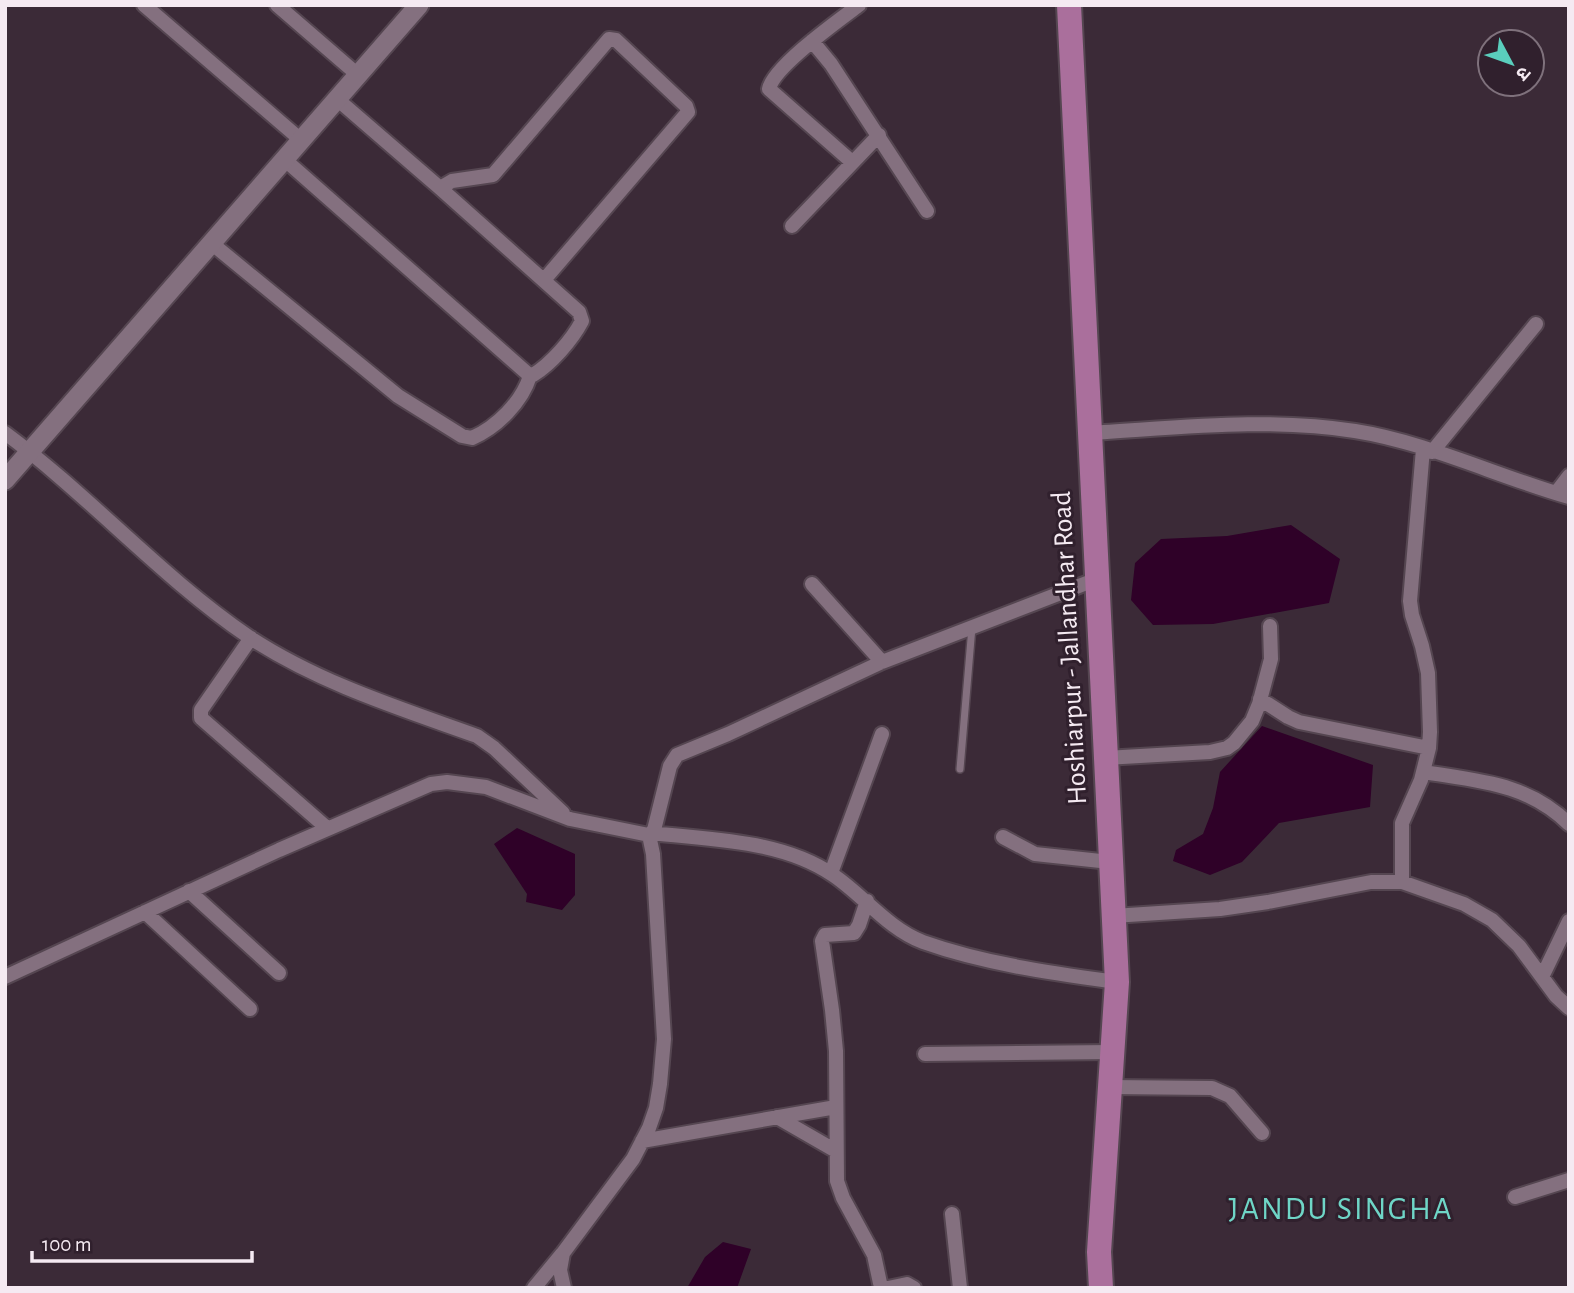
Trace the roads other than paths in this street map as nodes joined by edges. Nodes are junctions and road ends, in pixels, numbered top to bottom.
1 (144, 5) edge
2 (277, 5) edge
3 (859, 5) edge
4 (1069, 5) edge
5 (414, 7) edge
6 (812, 41) junction
7 (358, 75) junction
8 (337, 99) junction
9 (878, 135) junction
10 (302, 140) junction
11 (284, 159) junction
12 (852, 162) junction
13 (440, 188) junction
14 (927, 211) dead end
15 (792, 226) dead end
16 (211, 242) junction
17 (544, 280) junction
18 (1536, 324) dead end
19 (530, 376) junction
20 (5, 433) edge
21 (1089, 433) junction
22 (1428, 451) junction
23 (30, 452) junction
24 (1569, 476) edge
25 (5, 480) edge
26 (1562, 495) edge
27 (1097, 579) junction
28 (812, 584) dead end
29 (1270, 626) dead end
30 (972, 627) junction
31 (251, 638) junction
32 (882, 662) junction
33 (1260, 698) junction
34 (882, 734) dead end
35 (1429, 748) junction
36 (1105, 758) junction
37 (960, 769) dead end
38 (1424, 772) junction
39 (570, 819) junction
40 (1569, 824) edge
41 (327, 828) junction
42 (651, 834) junction
43 (1003, 837) dead end
44 (1110, 862) junction
45 (831, 873) junction
46 (1402, 882) junction
47 (189, 891) junction
48 (867, 901) junction
49 (145, 912) junction
50 (1113, 916) junction
51 (1569, 921) edge
52 (279, 973) dead end
53 (5, 977) edge
54 (1542, 977) junction
55 (1117, 982) junction
56 (1569, 1008) edge
57 (250, 1009) dead end
58 (1112, 1052) junction
59 (925, 1054) dead end
60 (1110, 1087) junction
61 (836, 1107) junction
62 (777, 1117) junction
63 (1262, 1133) dead end
64 (642, 1142) junction
65 (836, 1152) junction
66 (1569, 1180) edge
67 (1514, 1197) dead end
68 (952, 1214) dead end
69 (563, 1253) junction
70 (534, 1288) edge
71 (564, 1288) edge
72 (886, 1288) edge
73 (914, 1288) edge
74 (960, 1288) edge
75 (1101, 1288) edge

1 - 10 street
2 - 7 street
3 - 6 street
4 - 21 highway, Hoshiarpur - Jallandhar Road
5 - 7 street
6 - 9 street
6 - 12 street
7 - 8 street
8 - 10 street
8 - 13 street
9 - 12 street
9 - 14 street
10 - 11 street
11 - 16 street
11 - 19 street
12 - 15 street
13 - 17 street
13 - 17 street
16 - 19 street
16 - 23 street
17 - 19 street
18 - 22 street
20 - 23 street
21 - 22 street
21 - 27 highway, Hoshiarpur - Jallandhar Road
22 - 26 street
22 - 35 street
23 - 25 street
23 - 31 street
24 - 26 street
27 - 30 street
27 - 36 highway, Hoshiarpur - Jallandhar Road
28 - 32 street
29 - 33 street
30 - 32 street
30 - 37 lane
31 - 39 street
31 - 41 street
32 - 42 street
33 - 35 street
33 - 36 street
34 - 45 street
35 - 38 street
36 - 44 highway, Hoshiarpur - Jallandhar Road
38 - 40 street
38 - 46 street
39 - 41 street
39 - 42 street
41 - 47 street
42 - 45 street
42 - 64 street
43 - 44 street
44 - 50 highway, Hoshiarpur - Jallandhar Road
45 - 48 street
46 - 50 street
46 - 54 street
47 - 49 street
47 - 52 street
48 - 55 street
48 - 61 street
49 - 53 street
49 - 57 street
50 - 55 highway, Hoshiarpur - Jallandhar Road
51 - 54 street
54 - 56 street
55 - 58 highway, Hoshiarpur - Jallandhar Road
58 - 59 street
58 - 60 highway, Hoshiarpur - Jallandhar Road
60 - 63 street
60 - 75 highway, Hoshiarpur - Jallandhar Road
61 - 62 street
61 - 65 street
62 - 64 street
62 - 65 street
64 - 69 street
65 - 72 street
66 - 67 street
68 - 74 street
69 - 70 street
69 - 71 street
72 - 73 street

